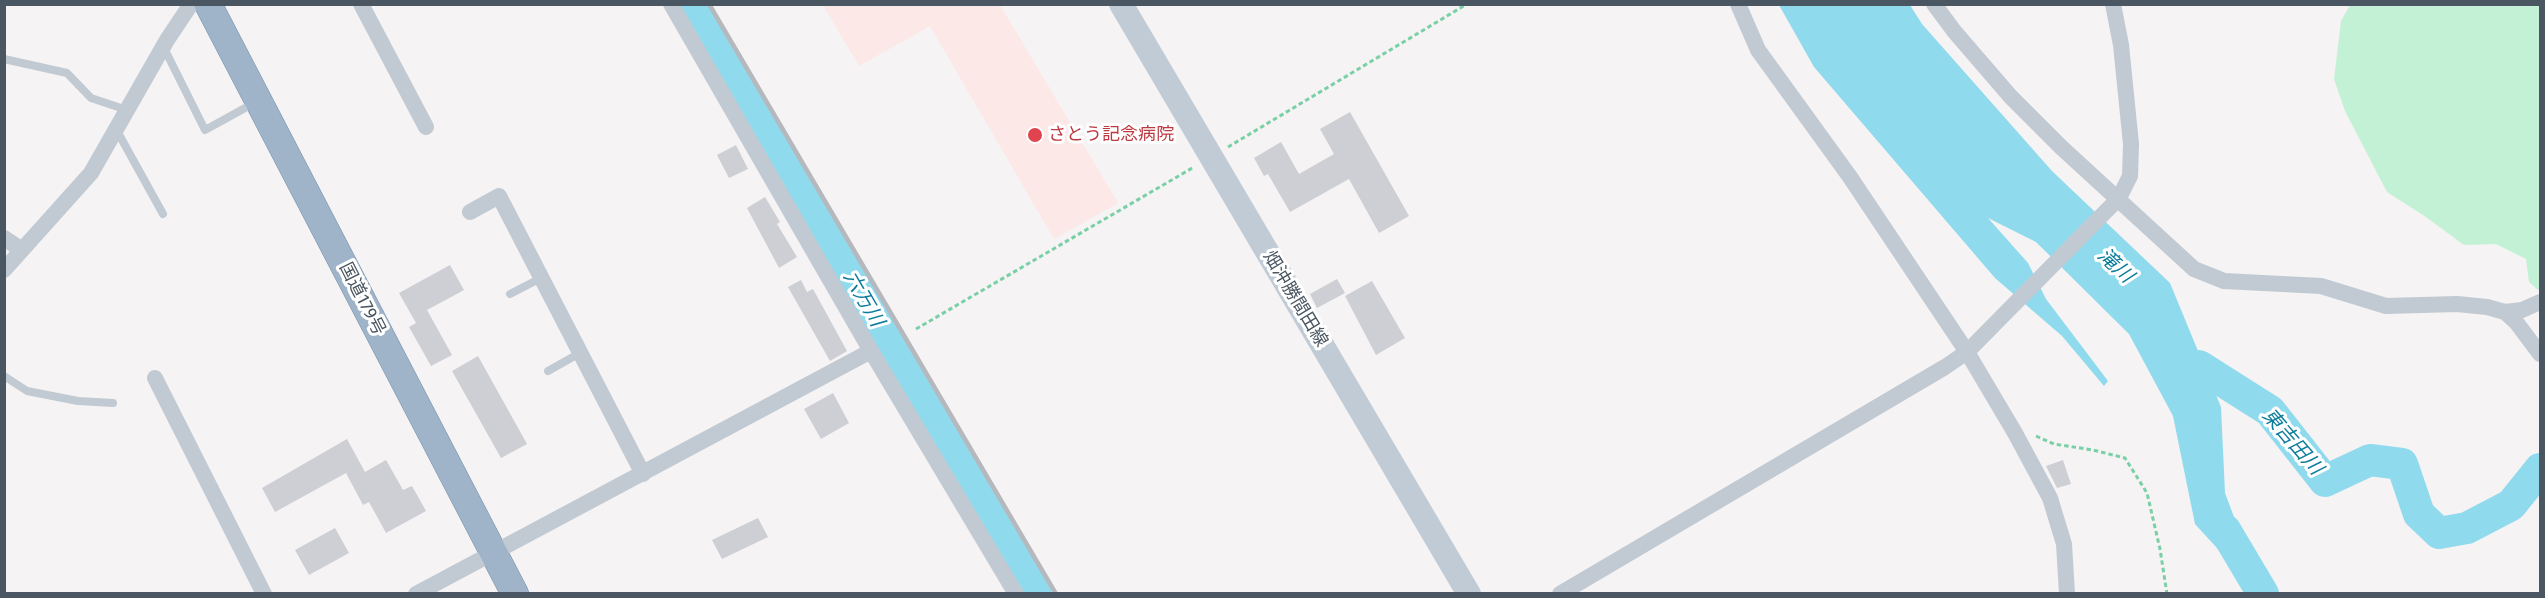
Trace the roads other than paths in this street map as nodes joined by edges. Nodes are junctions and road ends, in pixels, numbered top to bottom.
1 (191, 4) edge
2 (208, 4) edge
3 (361, 4) edge
4 (670, 4) edge
5 (1121, 4) edge
6 (1738, 4) edge
7 (1934, 4) edge
8 (2113, 4) edge
9 (163, 46) junction
10 (4, 58) edge
11 (260, 101) junction
12 (127, 110) junction
13 (426, 128) dead end
14 (116, 129) junction
15 (2119, 198) junction
16 (470, 212) dead end
17 (163, 214) dead end
18 (4, 238) edge
19 (22, 250) junction
20 (4, 270) edge
21 (542, 278) junction
22 (510, 294) dead end
23 (2541, 302) edge
24 (2505, 312) junction
25 (871, 351) junction
26 (1967, 352) junction
27 (580, 353) junction
28 (2541, 354) edge
29 (548, 370) dead end
30 (4, 376) edge
31 (155, 378) dead end
32 (113, 403) dead end
33 (643, 474) junction
34 (494, 554) junction
35 (264, 594) edge
36 (416, 594) edge
37 (514, 594) edge
38 (1016, 594) edge
39 (1469, 594) edge
40 (1560, 594) edge
41 (2067, 594) edge

1 - 9 street
2 - 11 highway, 国道179号
3 - 13 street
4 - 25 street
5 - 39 main road, 畑沖勝間田線
6 - 26 street
7 - 15 street
8 - 15 street
9 - 11 lane
9 - 12 street
10 - 12 lane
11 - 34 highway, 国道179号
12 - 14 street
14 - 17 lane
14 - 19 street
15 - 24 street
15 - 26 street
16 - 21 street
18 - 19 street
19 - 20 street
21 - 22 lane
21 - 27 street
23 - 24 street
24 - 28 street
25 - 33 street
25 - 38 street
26 - 40 street
26 - 41 street
27 - 29 lane
27 - 33 street
30 - 32 lane
31 - 35 street
33 - 34 street
34 - 36 street
34 - 37 highway, 国道179号

